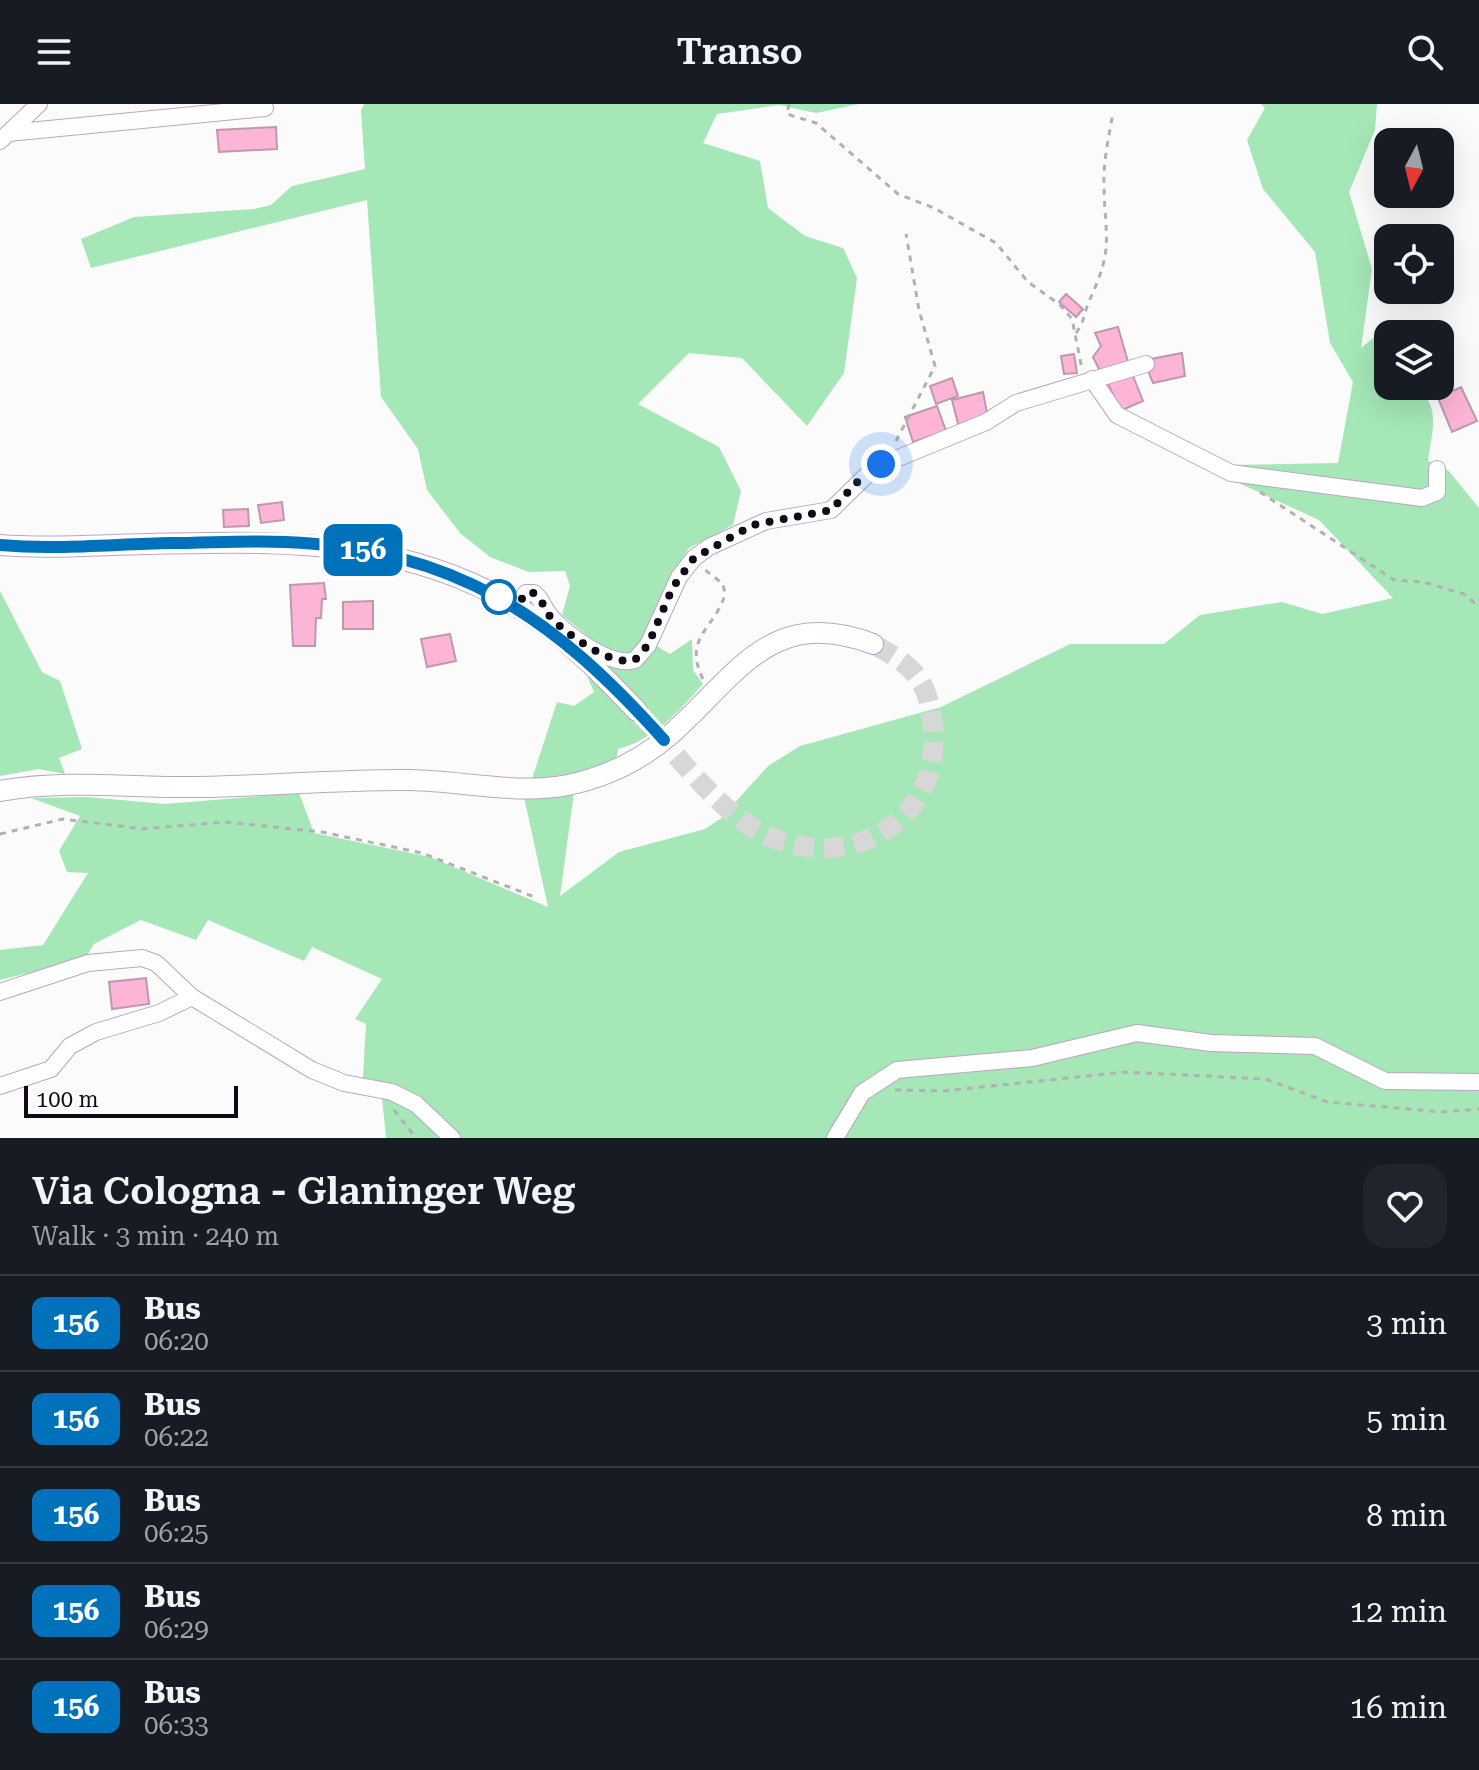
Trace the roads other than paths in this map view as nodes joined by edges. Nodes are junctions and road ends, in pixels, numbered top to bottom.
1 (39, 104) edge
2 (265, 108) dead end
3 (4, 137) edge
4 (1146, 364) dead end
5 (1092, 379) junction
6 (1437, 469) dead end
7 (0, 545) edge
8 (517, 606) junction
9 (873, 644) tunnel mouth
10 (637, 711) tunnel mouth
11 (0, 791) edge
12 (0, 992) edge
13 (192, 997) junction
14 (1479, 1082) edge
15 (0, 1086) edge
16 (452, 1138) edge
17 (835, 1138) edge

1 - 3 street
2 - 3 street
4 - 5 street
5 - 6 street
5 - 8 street
7 - 8 main road
8 - 10 main road
9 - 11 main road
12 - 13 street
13 - 15 street
13 - 16 street
14 - 17 street

